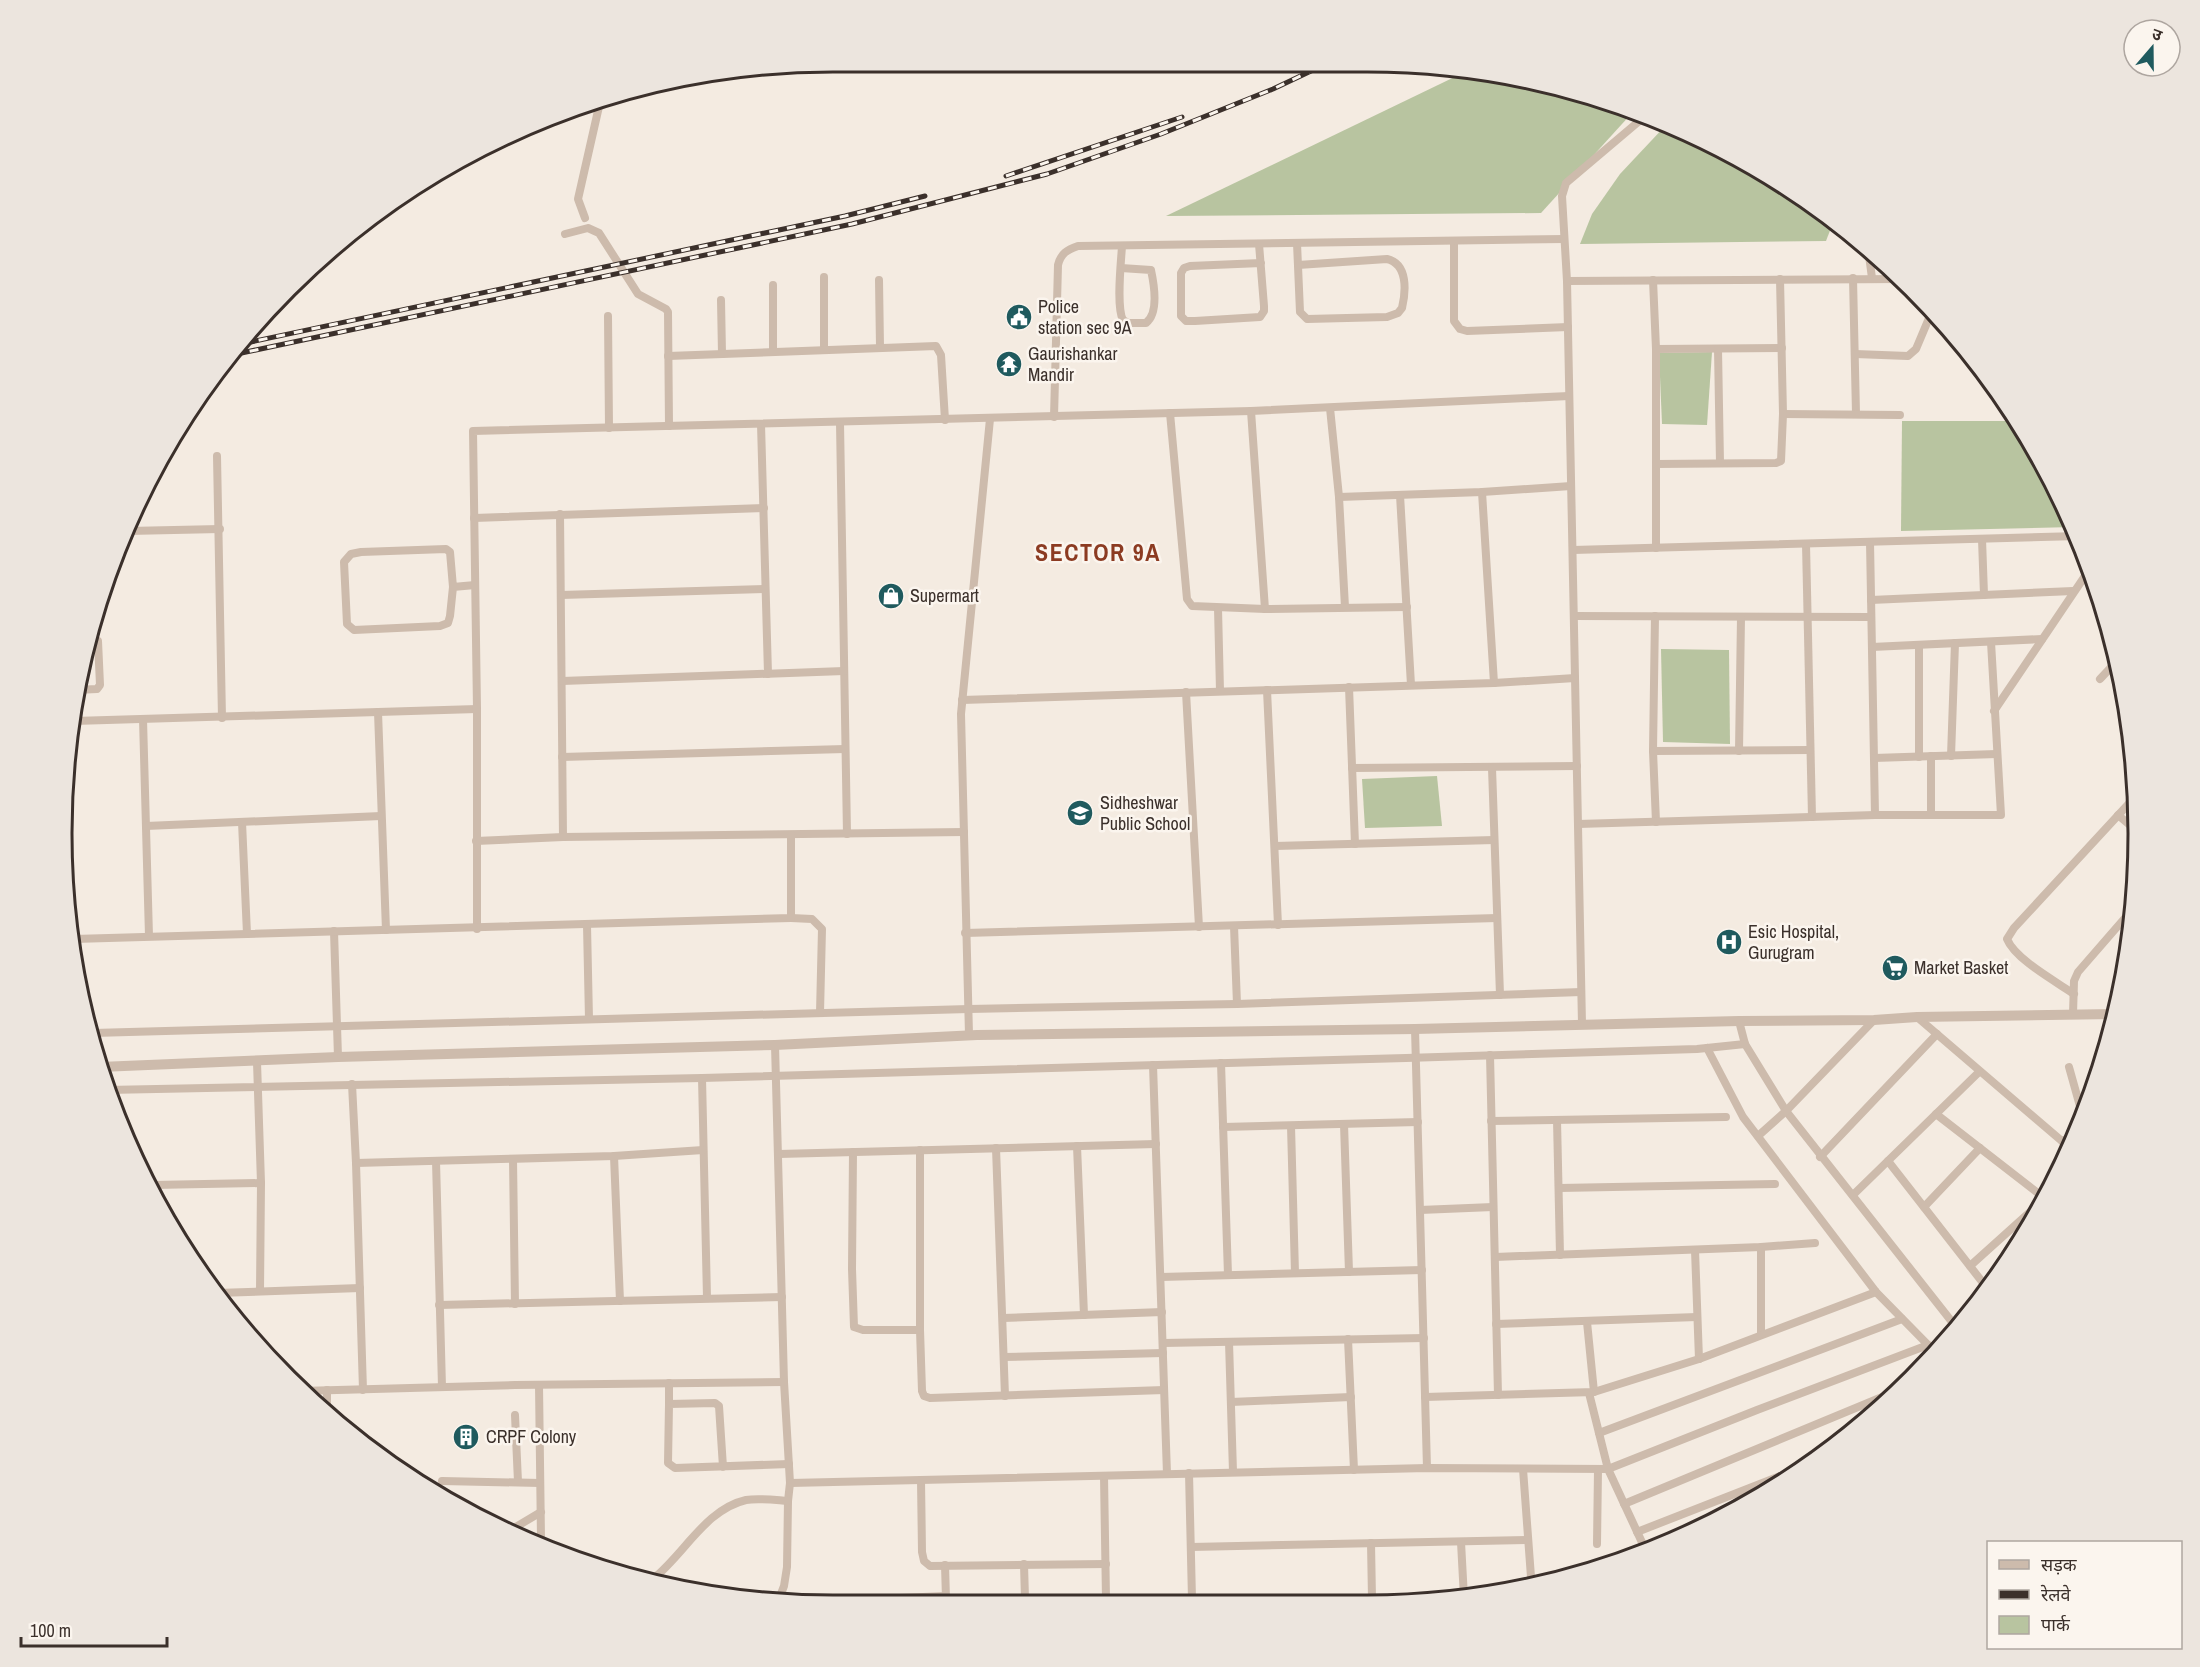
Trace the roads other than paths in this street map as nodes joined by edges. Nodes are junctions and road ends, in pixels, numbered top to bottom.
1 (598, 109) edge
2 (1638, 122) edge
3 (582, 212) dead end
4 (565, 234) dead end
5 (1564, 239) junction
6 (1454, 241) junction
7 (1297, 243) junction
8 (1259, 244) junction
9 (1122, 246) junction
10 (1870, 262) edge
11 (1261, 263) junction
12 (1298, 264) junction
13 (1121, 268) junction
14 (824, 277) dead end
15 (1853, 278) junction
16 (1872, 278) junction
17 (1780, 279) junction
18 (1888, 279) edge
19 (879, 280) dead end
20 (1653, 280) junction
21 (1567, 281) junction
22 (773, 285) dead end
23 (721, 300) dead end
24 (609, 316) dead end
25 (1928, 320) edge
26 (1568, 327) junction
27 (880, 347) junction
28 (1782, 348) junction
29 (1656, 349) junction
30 (1718, 349) junction
31 (824, 350) junction
32 (773, 352) junction
33 (722, 354) junction
34 (1855, 354) junction
35 (668, 356) junction
36 (1569, 396) junction
37 (1330, 408) junction
38 (1251, 411) junction
39 (1170, 413) junction
40 (1784, 414) junction
41 (1856, 414) junction
42 (1900, 416) dead end
43 (1054, 417) junction
44 (990, 419) junction
45 (945, 420) junction
46 (840, 423) junction
47 (761, 424) junction
48 (669, 426) junction
49 (609, 428) junction
50 (217, 456) dead end
51 (1720, 463) junction
52 (1656, 464) junction
53 (1571, 486) junction
54 (1482, 492) junction
55 (1400, 495) junction
56 (1339, 498) junction
57 (764, 507) junction
58 (560, 514) junction
59 (474, 518) junction
60 (219, 529) junction
61 (135, 531) edge
62 (2067, 536) edge
63 (1982, 539) junction
64 (1870, 542) junction
65 (1806, 544) junction
66 (1656, 548) junction
67 (1573, 550) junction
68 (2083, 577) edge
69 (475, 585) junction
70 (453, 587) junction
71 (765, 589) junction
72 (2073, 591) junction
73 (561, 595) junction
74 (1984, 595) junction
75 (1871, 600) junction
76 (1345, 607) junction
77 (1407, 607) junction
78 (1218, 608) junction
79 (1265, 609) junction
80 (1574, 616) junction
81 (1654, 616) junction
82 (1741, 617) junction
83 (1808, 617) junction
84 (1871, 617) junction
85 (2042, 639) junction
86 (99, 641) dead end
87 (1991, 642) junction
88 (1955, 643) junction
89 (1919, 645) junction
90 (1872, 647) junction
91 (2109, 669) edge
92 (844, 671) junction
93 (768, 674) junction
94 (1575, 678) junction
95 (2100, 679) dead end
96 (562, 681) junction
97 (1494, 683) junction
98 (1411, 685) junction
99 (1349, 687) junction
100 (86, 690) edge
101 (1267, 690) junction
102 (1220, 691) junction
103 (1186, 692) junction
104 (962, 700) junction
105 (477, 709) junction
106 (378, 712) junction
107 (1994, 712) junction
108 (222, 718) junction
109 (143, 719) junction
110 (81, 721) edge
111 (845, 749) junction
112 (1810, 750) junction
113 (1653, 751) junction
114 (1739, 751) junction
115 (1997, 754) junction
116 (1931, 756) junction
117 (1951, 756) junction
118 (562, 757) junction
119 (1919, 757) junction
120 (1874, 758) junction
121 (1577, 766) junction
122 (1352, 768) junction
123 (1492, 768) junction
124 (2127, 806) edge
125 (1875, 815) junction
126 (1931, 815) junction
127 (2118, 815) junction
128 (381, 816) junction
129 (1812, 817) junction
130 (242, 822) junction
131 (1656, 822) junction
132 (2128, 823) edge
133 (1578, 824) junction
134 (146, 826) junction
135 (963, 832) junction
136 (846, 834) junction
137 (791, 835) junction
138 (563, 837) junction
139 (1494, 840) junction
140 (476, 842) junction
141 (1355, 844) junction
142 (1275, 846) junction
143 (791, 918) junction
144 (1497, 918) junction
145 (2122, 921) edge
146 (587, 925) junction
147 (1278, 925) junction
148 (1234, 926) junction
149 (1198, 927) junction
150 (477, 929) junction
151 (386, 930) junction
152 (334, 932) junction
153 (965, 933) junction
154 (248, 934) junction
155 (149, 936) junction
156 (80, 939) edge
157 (1581, 993) junction
158 (2074, 994) junction
159 (1500, 995) junction
160 (1237, 1004) junction
161 (969, 1008) junction
162 (820, 1013) junction
163 (2073, 1014) junction
164 (2106, 1014) edge
165 (1917, 1017) junction
166 (589, 1019) junction
167 (1874, 1020) junction
168 (1739, 1021) junction
169 (1582, 1024) junction
170 (337, 1025) junction
171 (1415, 1029) junction
172 (99, 1033) edge
173 (1937, 1034) junction
174 (969, 1035) junction
175 (1745, 1044) junction
176 (775, 1045) junction
177 (1707, 1048) junction
178 (1490, 1055) junction
179 (338, 1057) junction
180 (1417, 1058) junction
181 (257, 1062) junction
182 (1221, 1063) junction
183 (1153, 1065) junction
184 (109, 1067) edge
185 (2069, 1067) dead end
186 (1979, 1072) junction
187 (777, 1076) junction
188 (702, 1078) junction
189 (352, 1084) junction
190 (257, 1088) junction
191 (117, 1090) edge
192 (2079, 1102) edge
193 (1786, 1111) junction
194 (1936, 1114) junction
195 (1726, 1117) dead end
196 (1557, 1120) junction
197 (1491, 1121) junction
198 (1418, 1122) junction
199 (1344, 1124) junction
200 (1291, 1126) junction
201 (1223, 1127) junction
202 (1758, 1136) junction
203 (2062, 1141) edge
204 (1156, 1144) junction
205 (1077, 1146) junction
206 (996, 1148) junction
207 (1980, 1148) junction
208 (703, 1150) junction
209 (920, 1150) junction
210 (854, 1152) junction
211 (779, 1154) junction
212 (614, 1156) junction
213 (1820, 1157) junction
214 (513, 1159) junction
215 (436, 1161) junction
216 (1888, 1161) junction
217 (356, 1163) junction
218 (261, 1183) junction
219 (1774, 1184) dead end
220 (159, 1185) edge
221 (1559, 1188) junction
222 (2037, 1193) edge
223 (1853, 1195) junction
224 (1493, 1207) junction
225 (1923, 1207) junction
226 (1420, 1210) junction
227 (2024, 1217) edge
228 (1815, 1244) dead end
229 (1761, 1247) junction
230 (1695, 1250) junction
231 (1560, 1255) junction
232 (1495, 1257) junction
233 (1970, 1266) junction
234 (1422, 1270) junction
235 (1349, 1272) junction
236 (1295, 1273) junction
237 (1228, 1275) junction
238 (1161, 1277) junction
239 (1982, 1282) edge
240 (360, 1288) junction
241 (260, 1292) junction
242 (1876, 1292) junction
243 (226, 1293) edge
244 (782, 1297) junction
245 (706, 1298) junction
246 (620, 1301) junction
247 (515, 1304) junction
248 (439, 1305) junction
249 (1162, 1312) junction
250 (1084, 1315) junction
251 (1697, 1317) junction
252 (1003, 1318) junction
253 (1902, 1319) junction
254 (1951, 1321) edge
255 (1587, 1322) junction
256 (1496, 1324) junction
257 (920, 1330) junction
258 (1761, 1334) junction
259 (1424, 1338) junction
260 (1348, 1339) junction
261 (1228, 1342) junction
262 (1163, 1343) junction
263 (1930, 1346) edge
264 (1925, 1350) edge
265 (1163, 1353) junction
266 (1004, 1357) junction
267 (1699, 1359) junction
268 (784, 1382) junction
269 (669, 1383) junction
270 (539, 1385) junction
271 (442, 1387) junction
272 (315, 1390) edge
273 (327, 1390) junction
274 (363, 1390) junction
275 (1164, 1390) junction
276 (1592, 1392) junction
277 (1498, 1395) junction
278 (1005, 1396) junction
279 (1351, 1397) junction
280 (1425, 1397) junction
281 (1876, 1400) edge
282 (327, 1402) edge
283 (1230, 1402) junction
284 (669, 1404) junction
285 (515, 1414) dead end
286 (1599, 1433) junction
287 (789, 1464) junction
288 (723, 1467) junction
289 (1427, 1468) junction
290 (1523, 1469) junction
291 (1608, 1469) junction
292 (1354, 1470) junction
293 (1598, 1470) junction
294 (1233, 1472) junction
295 (1189, 1473) junction
296 (1167, 1474) junction
297 (1104, 1476) junction
298 (921, 1480) junction
299 (442, 1481) dead end
300 (518, 1482) junction
301 (540, 1483) junction
302 (790, 1483) junction
303 (1755, 1488) edge
304 (788, 1501) junction
305 (1624, 1504) junction
306 (540, 1512) junction
307 (517, 1525) edge
308 (1637, 1532) junction
309 (541, 1536) edge
310 (1528, 1540) junction
311 (1461, 1542) junction
312 (1371, 1543) junction
313 (1642, 1543) edge
314 (1597, 1544) dead end
315 (1191, 1547) junction
316 (1024, 1564) junction
317 (1106, 1564) junction
318 (945, 1565) junction
319 (658, 1574) edge
320 (1531, 1577) dead end
321 (1463, 1588) edge
322 (781, 1593) edge
323 (946, 1595) edge
324 (1025, 1595) edge
325 (1106, 1595) edge
326 (1192, 1595) edge
327 (1372, 1595) edge

1 - 3 street
2 - 5 street
4 - 35 street
5 - 6 street
5 - 21 street
6 - 7 street
6 - 26 street
7 - 8 street
7 - 12 street
8 - 9 street
8 - 11 street
9 - 13 street
9 - 43 street
10 - 16 street
11 - 11 street
12 - 12 street
13 - 13 street
14 - 31 street
15 - 16 street
15 - 17 street
15 - 34 street
16 - 18 street
17 - 20 street
17 - 28 street
19 - 27 street
20 - 21 street
20 - 29 street
21 - 26 street
22 - 32 street
23 - 33 street
24 - 49 street
25 - 34 street
26 - 36 street
27 - 31 street
27 - 45 street
28 - 30 street
28 - 40 street
29 - 30 street
29 - 52 street
30 - 51 street
31 - 32 street
32 - 33 street
33 - 35 street
34 - 41 street
35 - 48 street
36 - 37 street
36 - 53 street
37 - 38 street
37 - 56 street
38 - 39 street
38 - 79 street
39 - 43 street
39 - 78 street
40 - 41 street
40 - 51 street
41 - 42 street
43 - 44 street
44 - 45 street
44 - 104 street
45 - 46 street
46 - 47 street
46 - 92 street
47 - 48 street
47 - 57 street
48 - 49 street
49 - 59 street
50 - 60 street
51 - 52 street
52 - 66 street
53 - 54 street
53 - 67 street
54 - 55 street
54 - 97 street
55 - 56 street
55 - 77 street
56 - 76 street
57 - 58 street
57 - 71 street
58 - 59 street
58 - 73 street
59 - 69 street
60 - 61 street
60 - 108 street
62 - 63 street
63 - 64 street
63 - 74 street
64 - 65 street
64 - 75 street
65 - 66 street
65 - 83 street
66 - 67 street
67 - 80 street
68 - 72 street
69 - 70 street
69 - 105 street
70 - 70 street
71 - 73 street
71 - 93 street
72 - 74 street
72 - 85 street
73 - 96 street
74 - 75 street
75 - 84 street
76 - 77 street
76 - 79 street
77 - 98 street
78 - 79 street
78 - 102 street
80 - 81 street
80 - 94 street
81 - 82 street
81 - 113 street
82 - 83 street
82 - 114 street
83 - 84 street
83 - 112 street
84 - 90 street
85 - 87 street
85 - 107 street
86 - 100 street
87 - 88 street
87 - 107 street
88 - 89 street
88 - 117 street
89 - 90 street
89 - 119 street
90 - 120 street
91 - 95 street
92 - 93 street
92 - 111 street
93 - 96 street
94 - 97 street
94 - 121 street
96 - 118 street
97 - 98 street
98 - 99 street
99 - 101 street
99 - 122 street
101 - 102 street
101 - 142 street
102 - 103 street
103 - 104 street
103 - 149 street
104 - 135 street
105 - 106 street
105 - 140 street
106 - 108 street
106 - 128 street
107 - 115 street
108 - 109 street
109 - 110 street
109 - 134 street
111 - 118 street
111 - 136 street
112 - 114 street
112 - 129 street
113 - 114 street
113 - 131 street
115 - 117 street
115 - 126 street
116 - 117 street
116 - 119 street
116 - 126 street
118 - 138 street
119 - 120 street
120 - 125 street
121 - 123 street
121 - 133 street
122 - 123 street
122 - 141 street
123 - 139 street
124 - 127 street
125 - 126 street
125 - 129 street
127 - 132 street
127 - 158 street
128 - 130 street
128 - 151 street
129 - 131 street
130 - 134 street
130 - 154 street
131 - 133 street
133 - 157 street
134 - 155 street
135 - 136 street
135 - 153 street
136 - 137 street
137 - 138 street
137 - 143 street
138 - 140 street
139 - 141 street
139 - 144 street
140 - 150 street
141 - 142 street
142 - 147 street
143 - 146 street
143 - 162 street
144 - 147 street
144 - 159 street
145 - 158 street
146 - 150 street
146 - 166 street
147 - 148 street
148 - 149 street
148 - 160 street
149 - 153 street
150 - 151 street
151 - 152 street
152 - 154 street
152 - 170 street
153 - 161 street
154 - 155 street
155 - 156 street
157 - 159 street
157 - 169 street
158 - 163 street
159 - 160 street
160 - 161 street
161 - 162 street
161 - 174 street
162 - 166 street
163 - 164 street
163 - 165 street
165 - 167 street
165 - 173 street
166 - 170 street
167 - 168 street
167 - 193 street
168 - 169 street
168 - 175 street
169 - 171 street
170 - 172 street
170 - 179 street
171 - 174 street
171 - 180 street
173 - 186 street
173 - 213 street
174 - 176 street
175 - 177 street
175 - 193 street
176 - 179 street
176 - 187 street
177 - 178 street
177 - 202 street
178 - 180 street
178 - 197 street
179 - 181 street
180 - 182 street
180 - 198 street
181 - 184 street
181 - 190 street
182 - 183 street
182 - 201 street
183 - 187 street
183 - 204 street
185 - 192 street
186 - 194 street
186 - 203 street
187 - 188 street
187 - 211 street
188 - 189 street
188 - 208 street
189 - 190 street
189 - 217 street
190 - 191 street
190 - 218 street
193 - 202 street
193 - 213 street
194 - 207 street
194 - 216 street
195 - 196 street
196 - 197 street
196 - 221 street
197 - 224 street
198 - 199 street
198 - 226 street
199 - 200 street
199 - 235 street
200 - 201 street
200 - 236 street
201 - 237 street
202 - 242 street
204 - 205 street
204 - 238 street
205 - 206 street
205 - 250 street
206 - 209 street
206 - 252 street
207 - 222 street
207 - 225 street
208 - 212 street
208 - 245 street
209 - 210 street
209 - 257 street
210 - 211 street
210 - 257 street
211 - 244 street
212 - 214 street
212 - 246 street
213 - 223 street
214 - 215 street
214 - 247 street
215 - 217 street
215 - 248 street
216 - 223 street
216 - 225 street
217 - 240 street
218 - 220 street
218 - 241 street
219 - 221 street
221 - 231 street
223 - 254 street
224 - 226 street
224 - 232 street
225 - 233 street
226 - 234 street
227 - 233 street
228 - 229 street
229 - 230 street
229 - 258 street
230 - 231 street
230 - 251 street
231 - 232 street
232 - 256 street
233 - 239 street
234 - 235 street
234 - 259 street
235 - 236 street
236 - 237 street
237 - 238 street
238 - 249 street
240 - 241 street
240 - 274 street
241 - 243 street
242 - 253 street
242 - 258 street
244 - 245 street
244 - 268 street
245 - 246 street
246 - 247 street
247 - 248 street
248 - 271 street
249 - 250 street
249 - 262 street
250 - 252 street
251 - 255 street
251 - 267 street
252 - 266 street
253 - 263 street
253 - 286 street
255 - 256 street
255 - 276 street
256 - 277 street
257 - 278 street
258 - 267 street
259 - 260 street
259 - 280 street
260 - 261 street
260 - 279 street
261 - 262 street
261 - 283 street
262 - 265 street
264 - 291 street
265 - 266 street
265 - 275 street
266 - 278 street
267 - 276 street
268 - 269 street
268 - 287 street
269 - 270 street
269 - 284 street
270 - 271 street
270 - 301 street
271 - 274 street
272 - 273 street
273 - 274 street
273 - 282 street
275 - 278 street
275 - 296 street
276 - 277 street
276 - 286 street
277 - 280 street
279 - 283 street
279 - 292 street
280 - 289 street
281 - 305 street
283 - 294 street
284 - 288 street
284 - 288 street
285 - 300 street
286 - 291 street
287 - 288 street
287 - 302 street
289 - 290 street
289 - 292 street
290 - 293 street
290 - 310 street
291 - 293 street
291 - 305 street
292 - 294 street
293 - 314 street
294 - 295 street
295 - 296 street
295 - 315 street
296 - 297 street
297 - 298 street
297 - 317 street
298 - 302 street
298 - 318 street
299 - 300 street
300 - 301 street
301 - 306 street
302 - 304 street
303 - 308 street
304 - 319 street
304 - 322 street
305 - 308 street
306 - 307 street
306 - 309 street
308 - 313 street
310 - 311 street
310 - 320 street
311 - 312 street
311 - 321 street
312 - 315 street
312 - 327 street
315 - 326 street
316 - 317 street
316 - 318 street
316 - 324 street
317 - 325 street
318 - 323 street

